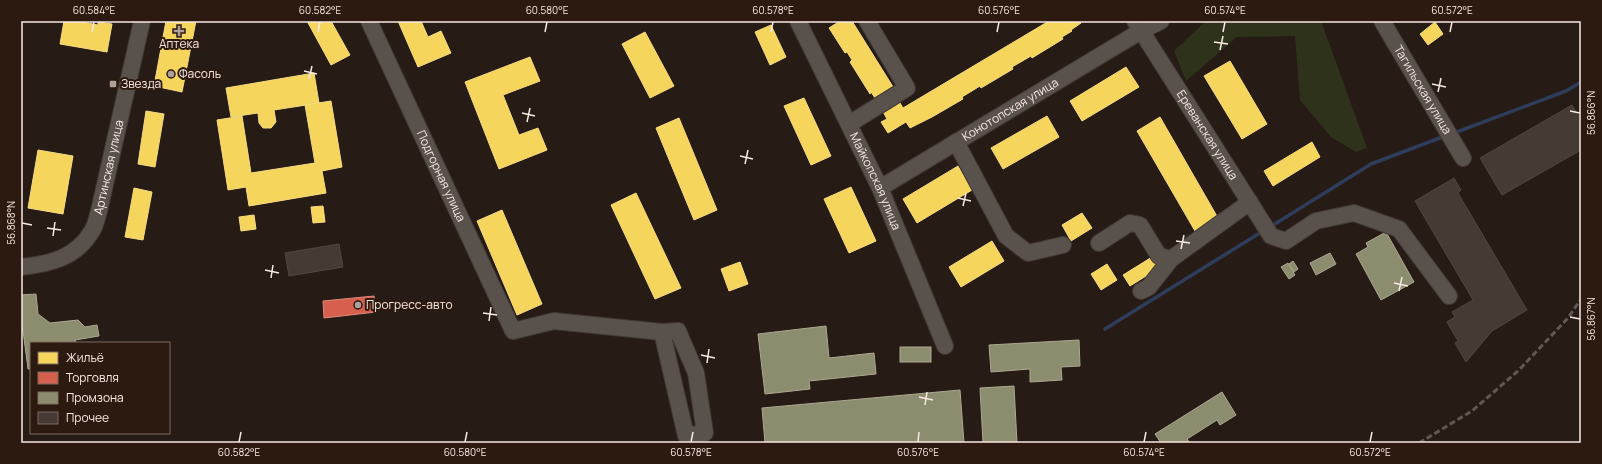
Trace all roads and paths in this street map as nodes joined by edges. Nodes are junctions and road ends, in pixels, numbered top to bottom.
1 (142, 21) edge
2 (369, 21) edge
3 (867, 21) edge
4 (1161, 21) edge
5 (1382, 21) edge
6 (803, 23) edge
7 (1138, 26) edge
8 (849, 124) junction
9 (956, 142) junction
10 (1463, 158) dead end
11 (880, 188) junction
12 (1250, 202) junction
13 (1099, 243) dead end
14 (1062, 245) dead end
15 (1171, 259) junction
16 (21, 267) edge
17 (1141, 291) dead end
18 (1449, 296) dead end
19 (662, 332) junction
20 (945, 346) dead end

1 - 16 street, Артинская улица
2 - 19 street, Подгорная улица
3 - 8 street
4 - 7 street, Конотопская улица
5 - 10 street, Тагильская улица
6 - 8 street, Майкопская улица
7 - 9 street, Конотопская улица
7 - 12 street, Ереванская улица
8 - 11 street, Майкопская улица
9 - 11 street, Конотопская улица
9 - 14 street
11 - 20 street, Майкопская улица
12 - 15 street
12 - 18 street, Ереванская улица
13 - 15 street
15 - 17 street
19 - 19 street

